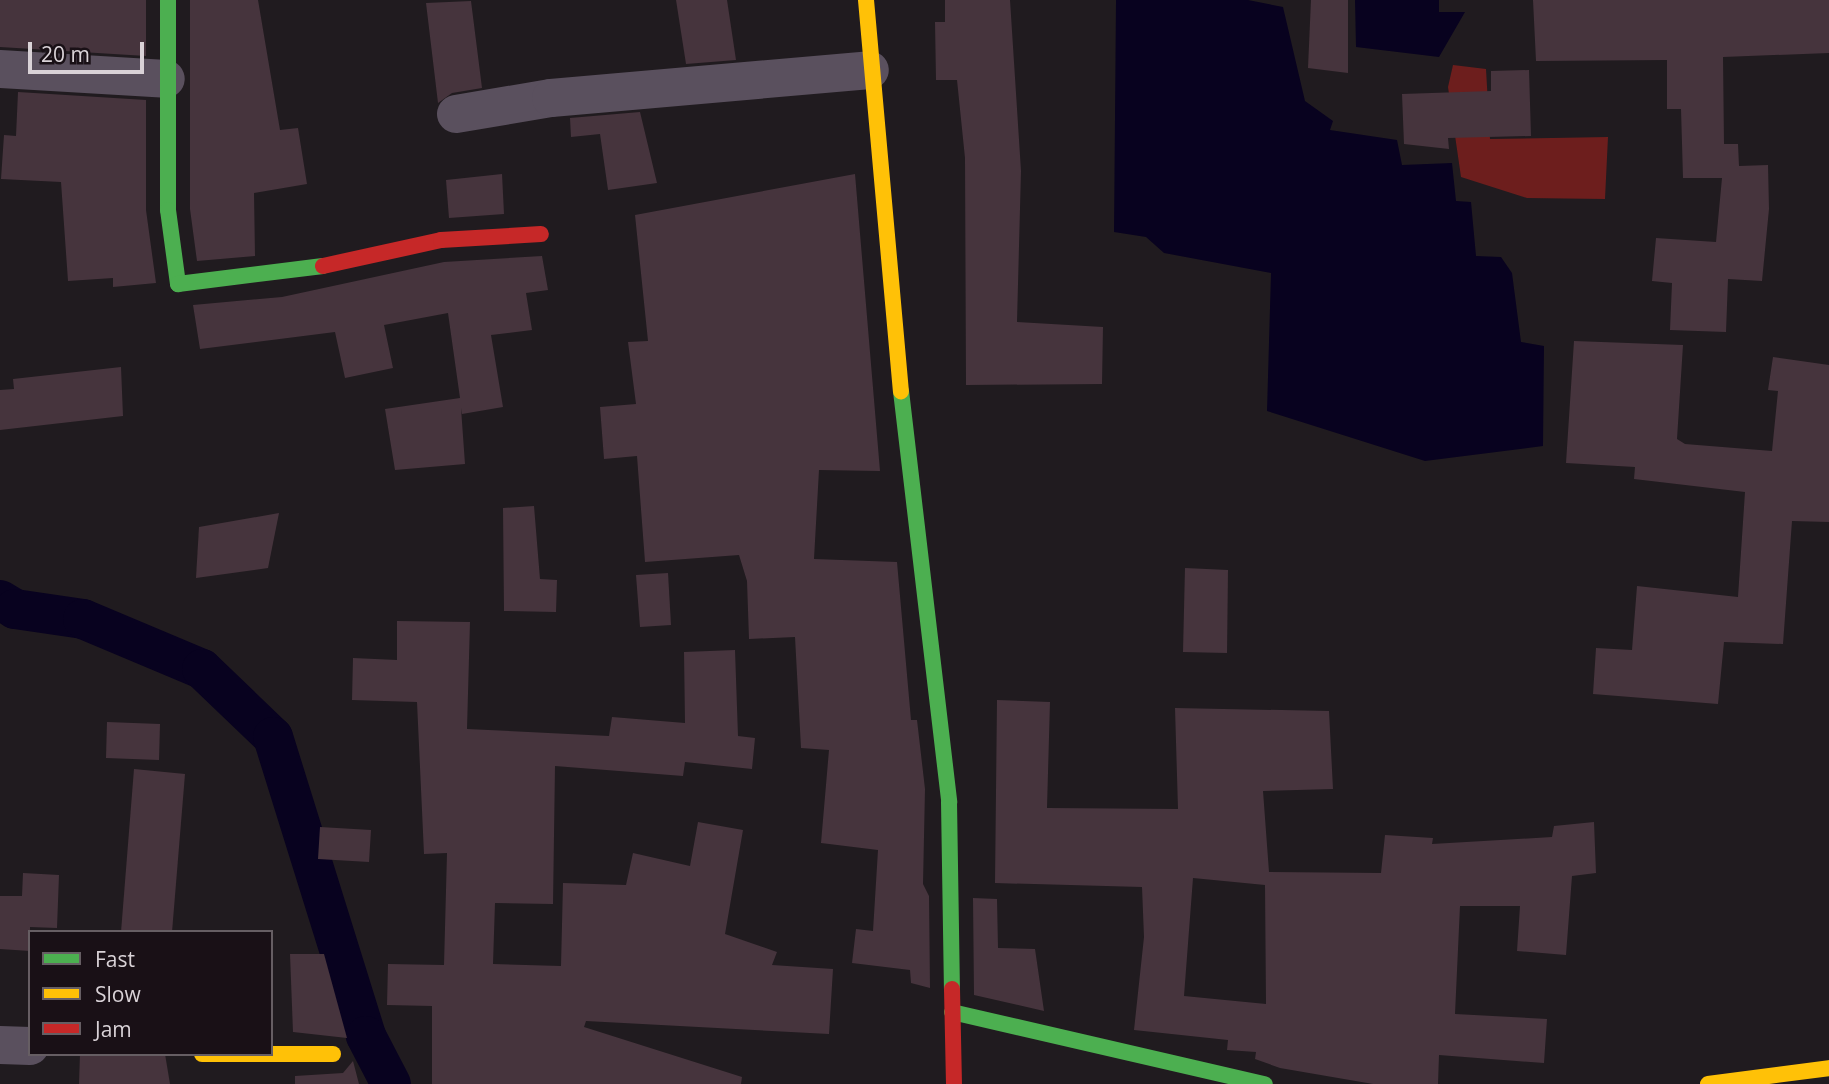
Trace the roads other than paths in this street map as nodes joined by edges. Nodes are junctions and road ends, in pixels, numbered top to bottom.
1 (168, 0) edge
2 (866, 0) edge
3 (0, 69) edge
4 (870, 70) junction
5 (166, 79) junction
6 (456, 114) dead end
7 (541, 234) dead end
8 (952, 1012) junction
9 (0, 1045) edge
10 (28, 1045) edge
11 (273, 1054) edge
12 (333, 1054) dead end
13 (1829, 1068) edge
14 (954, 1084) edge
15 (1265, 1084) edge
16 (1708, 1084) edge

1 - 5 street
2 - 4 street
3 - 5 street
4 - 6 street
4 - 8 street
5 - 7 street
8 - 14 street
8 - 15 street
9 - 10 street
11 - 12 street
13 - 16 street

